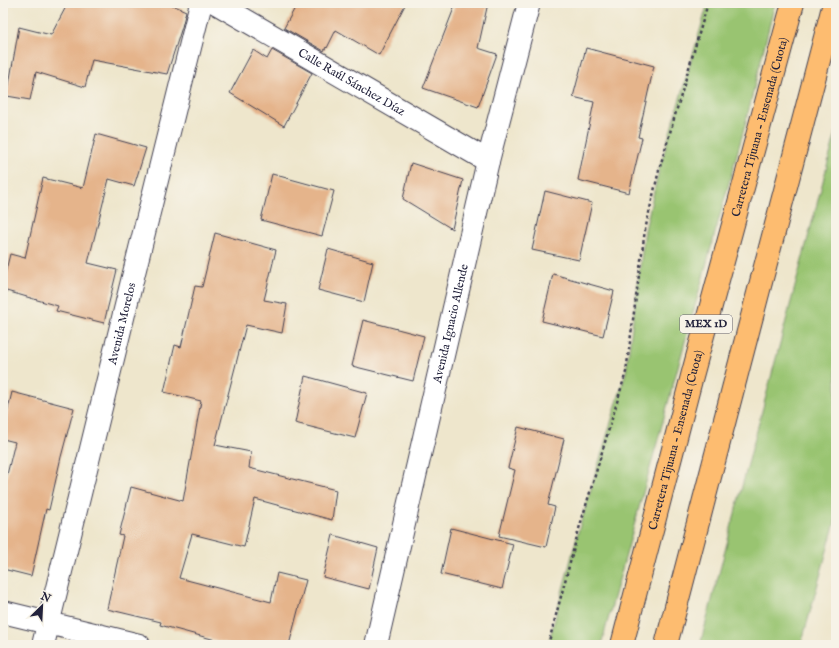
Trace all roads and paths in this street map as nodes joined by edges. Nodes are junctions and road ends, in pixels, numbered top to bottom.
1 (201, 3) edge
2 (216, 3) edge
3 (529, 3) edge
4 (708, 3) edge
5 (793, 3) edge
6 (834, 3) edge
7 (488, 161) junction
8 (3, 612) edge
9 (48, 623) junction
10 (43, 645) edge
11 (139, 645) edge
12 (376, 645) edge
13 (548, 645) edge
14 (622, 645) edge
15 (666, 645) edge

1 - 9 street, Avenida Morelos
2 - 7 street, Calle Raúl Sánchez Díaz
3 - 7 street, Avenida Ignacio Allende
4 - 13 path
5 - 14 highway, Carretera Tijuana - Ensenada (Cuota) / MEX 1D
6 - 15 highway, MEX 1D
7 - 12 street, Avenida Ignacio Allende
8 - 9 street
9 - 10 street, Avenida Morelos
9 - 11 street

